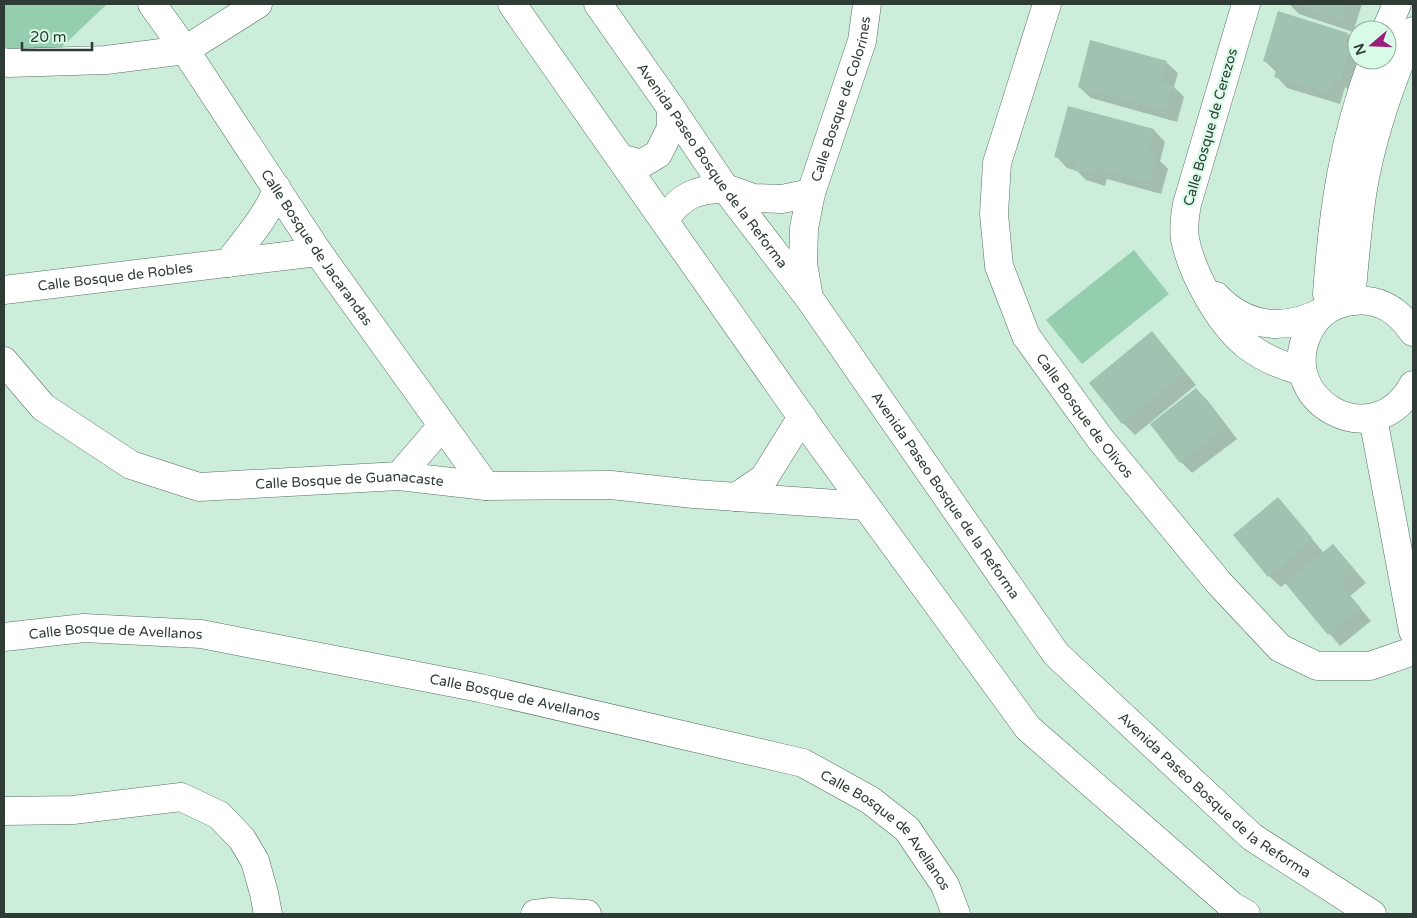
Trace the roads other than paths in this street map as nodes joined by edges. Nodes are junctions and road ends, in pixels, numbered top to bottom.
1 (152, 4) edge
2 (258, 4) edge
3 (512, 4) edge
4 (598, 4) edge
5 (867, 4) edge
6 (1047, 4) edge
7 (1246, 4) edge
8 (1397, 4) edge
9 (1390, 20) edge
10 (1413, 31) edge
11 (185, 50) junction
12 (4, 62) edge
13 (1370, 70) edge
14 (671, 108) junction
15 (620, 158) junction
16 (276, 187) junction
17 (725, 188) junction
18 (811, 192) junction
19 (664, 220) junction
20 (318, 252) junction
21 (228, 263) junction
22 (1199, 279) junction
23 (6, 293) edge
24 (809, 298) junction
25 (1334, 302) junction
26 (1410, 322) edge
27 (4, 361) edge
28 (1302, 371) junction
29 (1413, 384) edge
30 (802, 417) junction
31 (1373, 418) junction
32 (442, 426) junction
33 (399, 476) junction
34 (486, 486) junction
35 (736, 497) junction
36 (866, 506) junction
37 (1413, 631) edge
38 (4, 637) edge
39 (1413, 651) edge
40 (4, 811) edge
41 (268, 914) edge
42 (535, 914) edge
43 (587, 914) edge
44 (956, 914) edge
45 (1246, 914) edge
46 (1372, 914) edge

1 - 11 street, Calle Bosque de Jacarandas
2 - 11 street
3 - 15 street
4 - 14 street, Avenida Paseo Bosque de la Reforma
5 - 18 street, Calle Bosque de Colorines
6 - 39 street, Calle Bosque de Olivos
7 - 22 street, Calle Bosque de Cerezos
8 - 9 street
10 - 25 street
11 - 12 street
11 - 16 street, Calle Bosque de Jacarandas
13 - 25 street
14 - 15 street
14 - 17 street, Avenida Paseo Bosque de la Reforma
15 - 19 street
16 - 20 street, Calle Bosque de Jacarandas
16 - 21 street
17 - 18 street, Calle Bosque de Colorines
17 - 19 street
17 - 24 street, Avenida Paseo Bosque de la Reforma
18 - 24 street, Calle Bosque de Colorines
19 - 30 street
20 - 21 street, Calle Bosque de Robles
20 - 32 street, Calle Bosque de Jacarandas
21 - 23 street, Calle Bosque de Robles
22 - 25 street, Calle Bosque de Cerezos
22 - 28 street, Calle Bosque de Cerezos
24 - 46 street, Avenida Paseo Bosque de la Reforma
25 - 26 street
25 - 28 street
27 - 33 street, Calle Bosque de Guanacaste
28 - 31 street
29 - 31 street
30 - 35 street
30 - 36 street
31 - 37 street
32 - 33 street
32 - 34 street, Calle Bosque de Jacarandas
33 - 34 street, Calle Bosque de Guanacaste
34 - 35 street, Calle Bosque de Guanacaste
35 - 36 street, Calle Bosque de Guanacaste
36 - 45 street
38 - 44 street, Calle Bosque de Avellanos
40 - 41 street
42 - 43 street

